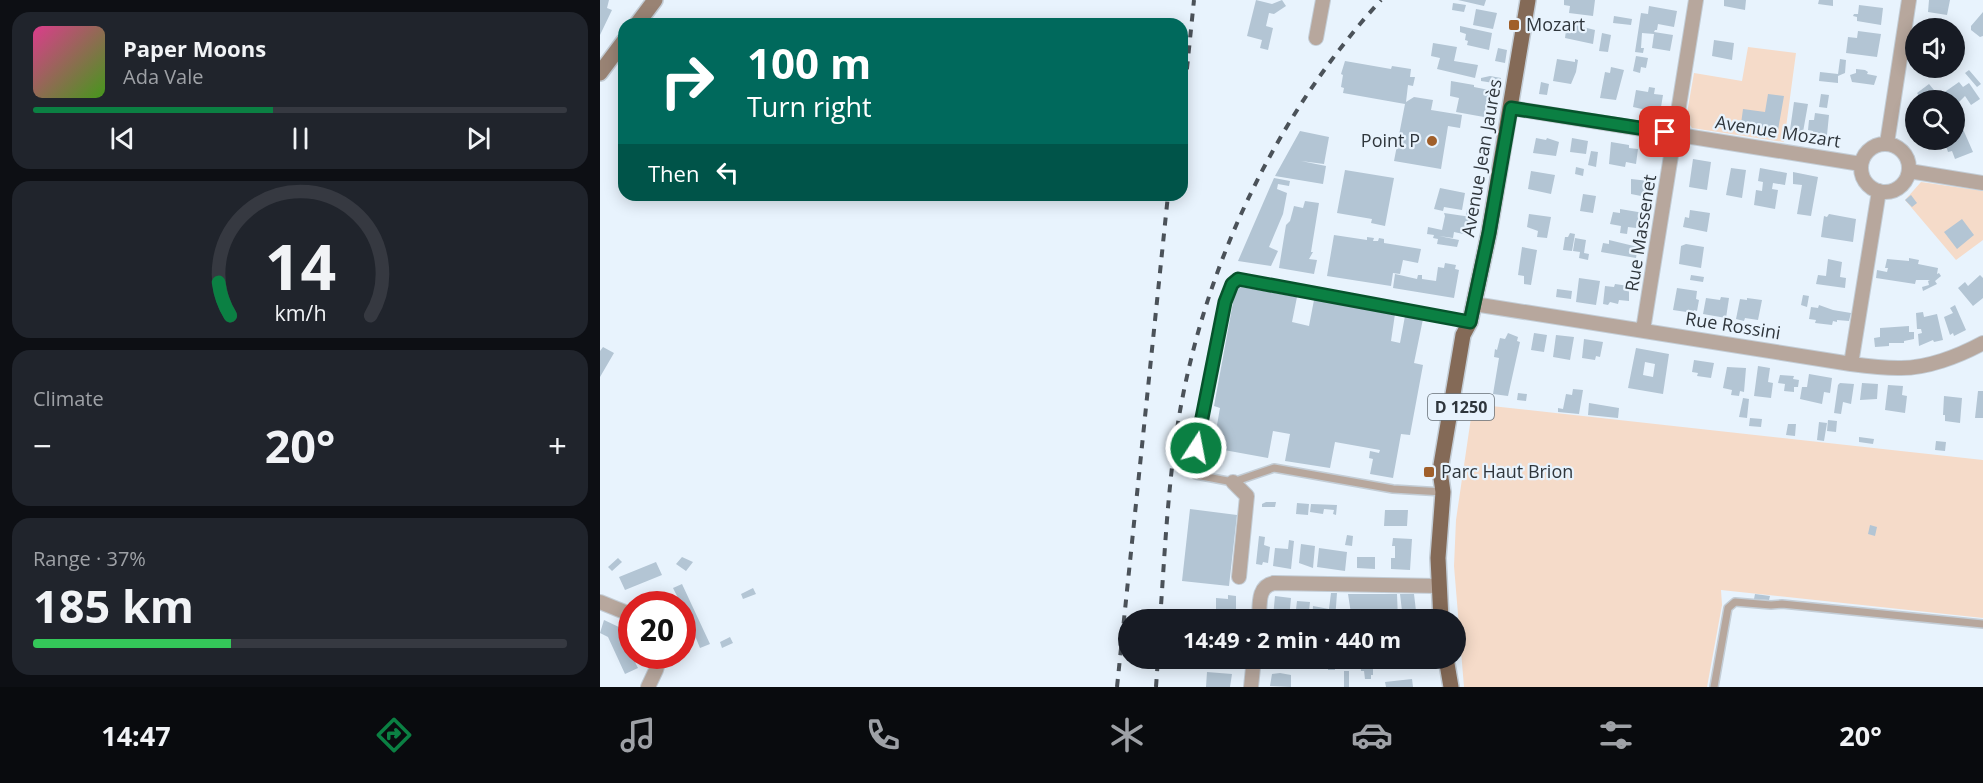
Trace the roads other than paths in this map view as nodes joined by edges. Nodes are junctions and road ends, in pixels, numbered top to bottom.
1 (655, 0) edge
2 (1323, 0) edge
3 (1528, 0) edge
4 (1696, 0) edge
5 (1909, 0) edge
6 (642, 18) edge
7 (1316, 38) dead end
8 (618, 49) edge
9 (600, 73) edge
10 (1511, 108) junction
11 (1674, 134) junction
12 (1887, 143) junction
13 (1861, 164) junction
14 (1909, 171) junction
15 (1983, 183) edge
16 (1879, 191) junction
17 (1474, 304) junction
18 (1470, 322) junction
19 (1643, 330) junction
20 (1983, 343) edge
21 (1851, 364) junction
22 (1233, 482) junction
23 (1443, 492) junction
24 (1239, 577) dead end
25 (1438, 586) junction
26 (600, 602) edge
27 (618, 609) edge
28 (1259, 609) edge
29 (1440, 609) edge
30 (1983, 624) edge
31 (656, 669) edge
32 (1253, 669) edge
33 (1448, 669) edge
34 (648, 687) edge
35 (1251, 687) edge
36 (1451, 687) edge
37 (1714, 687) edge

1 - 6 street
2 - 7 street
3 - 10 main road, Avenue Jean Jaurès / D 1250
4 - 11 street, Rue Massenet
5 - 12 street
8 - 9 street
10 - 11 street, Avenue Mozart
10 - 17 main road, Avenue Jean Jaurès / D 1250
11 - 13 street, Avenue Mozart
11 - 19 street, Rue Massenet
12 - 13 street
12 - 14 street
13 - 16 street
14 - 15 street
14 - 16 street
16 - 21 street
17 - 18 main road, Avenue Jean Jaurès / D 1250
17 - 19 street, Rue Rossini
18 - 22 lane
18 - 23 main road, Avenue Jean Jaurès / D 1250
19 - 21 street, Rue Rossini
20 - 21 street, Rue Rossini
22 - 23 lane
22 - 24 street
23 - 25 main road, Avenue Jean Jaurès / D 1250
25 - 28 street
25 - 29 main road, Avenue Jean Jaurès / D 1250
26 - 27 street
30 - 37 lane
31 - 34 street
32 - 35 street
33 - 36 main road

